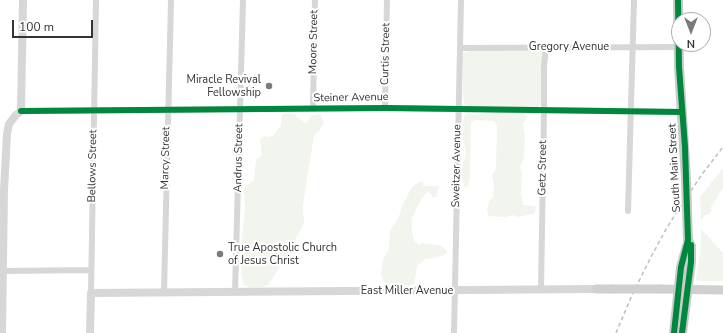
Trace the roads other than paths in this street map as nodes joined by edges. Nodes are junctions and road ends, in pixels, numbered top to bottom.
1 (23, 0) edge
2 (96, 0) edge
3 (171, 0) edge
4 (243, 0) edge
5 (315, 0) edge
6 (387, 0) edge
7 (461, 0) edge
8 (634, 0) edge
9 (678, 0) edge
10 (678, 12) edge
11 (546, 47) junction
12 (632, 47) junction
13 (671, 47) edge
14 (460, 48) junction
15 (679, 52) edge
16 (384, 108) junction
17 (458, 108) junction
18 (168, 109) junction
19 (240, 109) junction
20 (313, 109) junction
21 (94, 110) junction
22 (544, 110) junction
23 (20, 111) junction
24 (631, 111) junction
25 (682, 112) junction
26 (2, 190) edge
27 (628, 210) dead end
28 (92, 270) junction
29 (3, 271) junction
30 (683, 288) junction
31 (596, 289) joint
32 (455, 290) junction
33 (541, 290) junction
34 (723, 290) edge
35 (164, 292) junction
36 (235, 292) junction
37 (91, 293) junction
38 (2, 333) edge
39 (90, 333) edge
40 (454, 333) edge
41 (674, 333) edge
42 (682, 333) edge

1 - 23 street
2 - 21 street, Bellows Street
3 - 18 street, Marcy Street
4 - 19 street, Andrus Street
5 - 20 street, Moore Street
6 - 16 street, Curtis Street
7 - 14 street, Sweitzer Avenue
8 - 12 street
9 - 10 main road, South Main Street
11 - 12 street, Gregory Avenue
11 - 14 street, Gregory Avenue
11 - 22 street, Getz Street
12 - 13 street, Gregory Avenue
12 - 24 street
14 - 17 street, Sweitzer Avenue
15 - 25 main road, South Main Street
16 - 17 street, Steiner Avenue
16 - 20 street, Steiner Avenue
17 - 22 street, Steiner Avenue
17 - 32 street, Sweitzer Avenue
18 - 19 street, Steiner Avenue
18 - 21 street, Steiner Avenue
18 - 35 street, Marcy Street
19 - 20 street, Steiner Avenue
19 - 36 street, Andrus Street
21 - 23 street, Steiner Avenue
21 - 28 street, Bellows Street
22 - 24 street, Steiner Avenue
22 - 33 street, Getz Street
23 - 26 street
24 - 25 street, Steiner Avenue
24 - 27 street
25 - 30 main road, South Main Street, bridge
26 - 29 street
28 - 29 street
28 - 37 street, Bellows Street
29 - 38 street
30 - 31 main road, East Miller Avenue, bridge
30 - 34 main road, East Miller Avenue
30 - 41 main road, South Main Street
30 - 42 main road, South Main Street
31 - 33 street, East Miller Avenue
32 - 33 street, East Miller Avenue
32 - 36 street, East Miller Avenue
32 - 40 street, Sweitzer Avenue
35 - 36 street, East Miller Avenue
35 - 37 street, East Miller Avenue
37 - 39 street, Bellows Street

